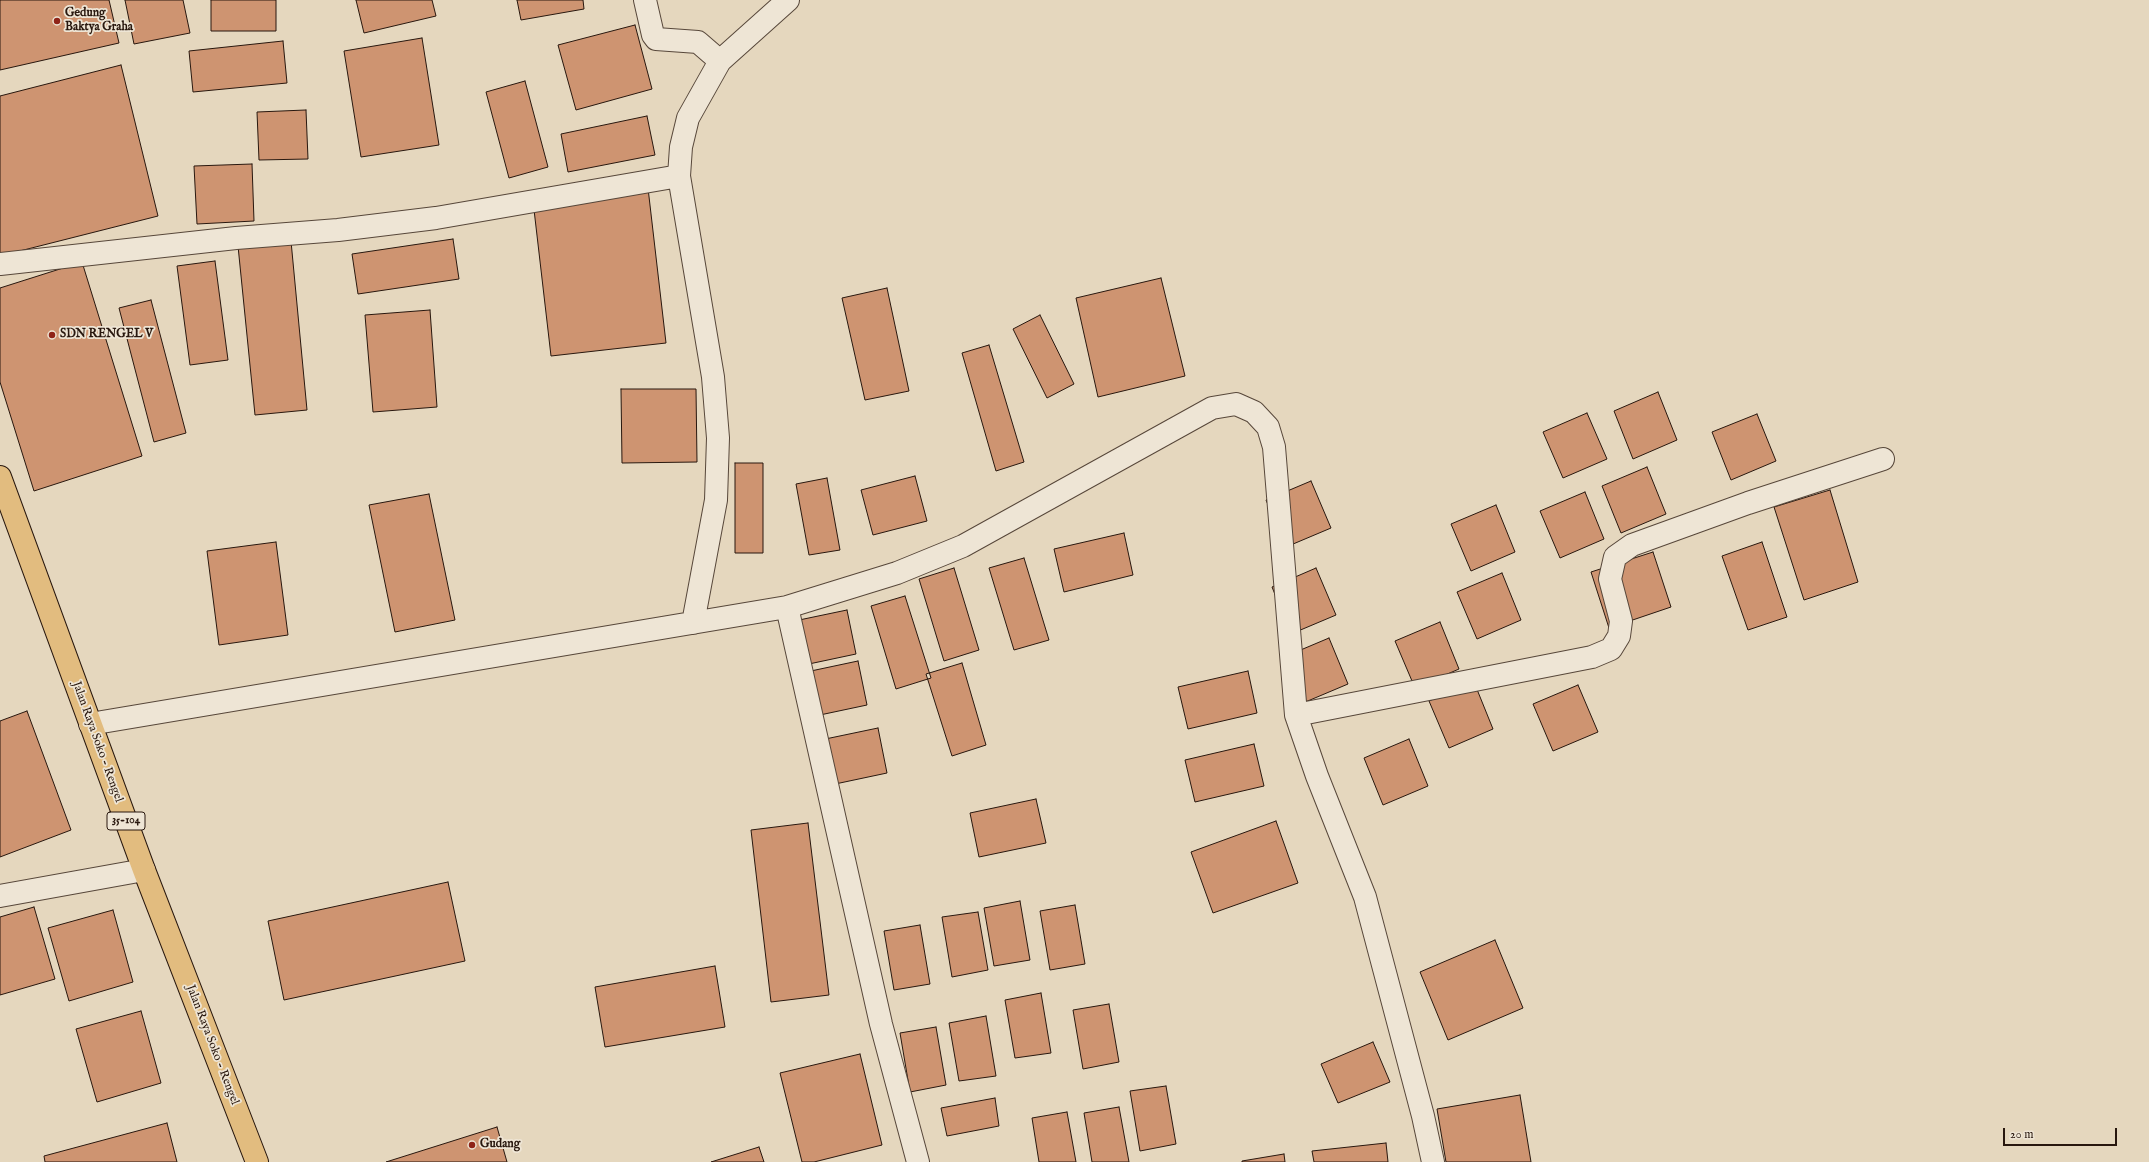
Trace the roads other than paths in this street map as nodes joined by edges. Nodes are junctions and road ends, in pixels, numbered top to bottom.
1 (645, 0) edge
2 (788, 0) edge
3 (720, 61) junction
4 (679, 176) junction
5 (0, 264) edge
6 (1883, 459) dead end
7 (0, 477) edge
8 (787, 607) junction
9 (693, 623) junction
10 (1296, 715) junction
11 (90, 724) junction
12 (144, 870) junction
13 (0, 896) edge
14 (257, 1162) edge
15 (918, 1162) edge
16 (1433, 1162) edge

1 - 3 street
2 - 3 street
3 - 4 street
4 - 5 street
4 - 9 street
6 - 10 street
7 - 11 main road, Jalan Raya Soko - Rengel / 35-104
8 - 9 street
8 - 10 street
8 - 15 street
9 - 11 street
10 - 16 street
11 - 12 main road, Jalan Raya Soko - Rengel / 35-104
12 - 13 street
12 - 14 main road, Jalan Raya Soko - Rengel / 35-104

